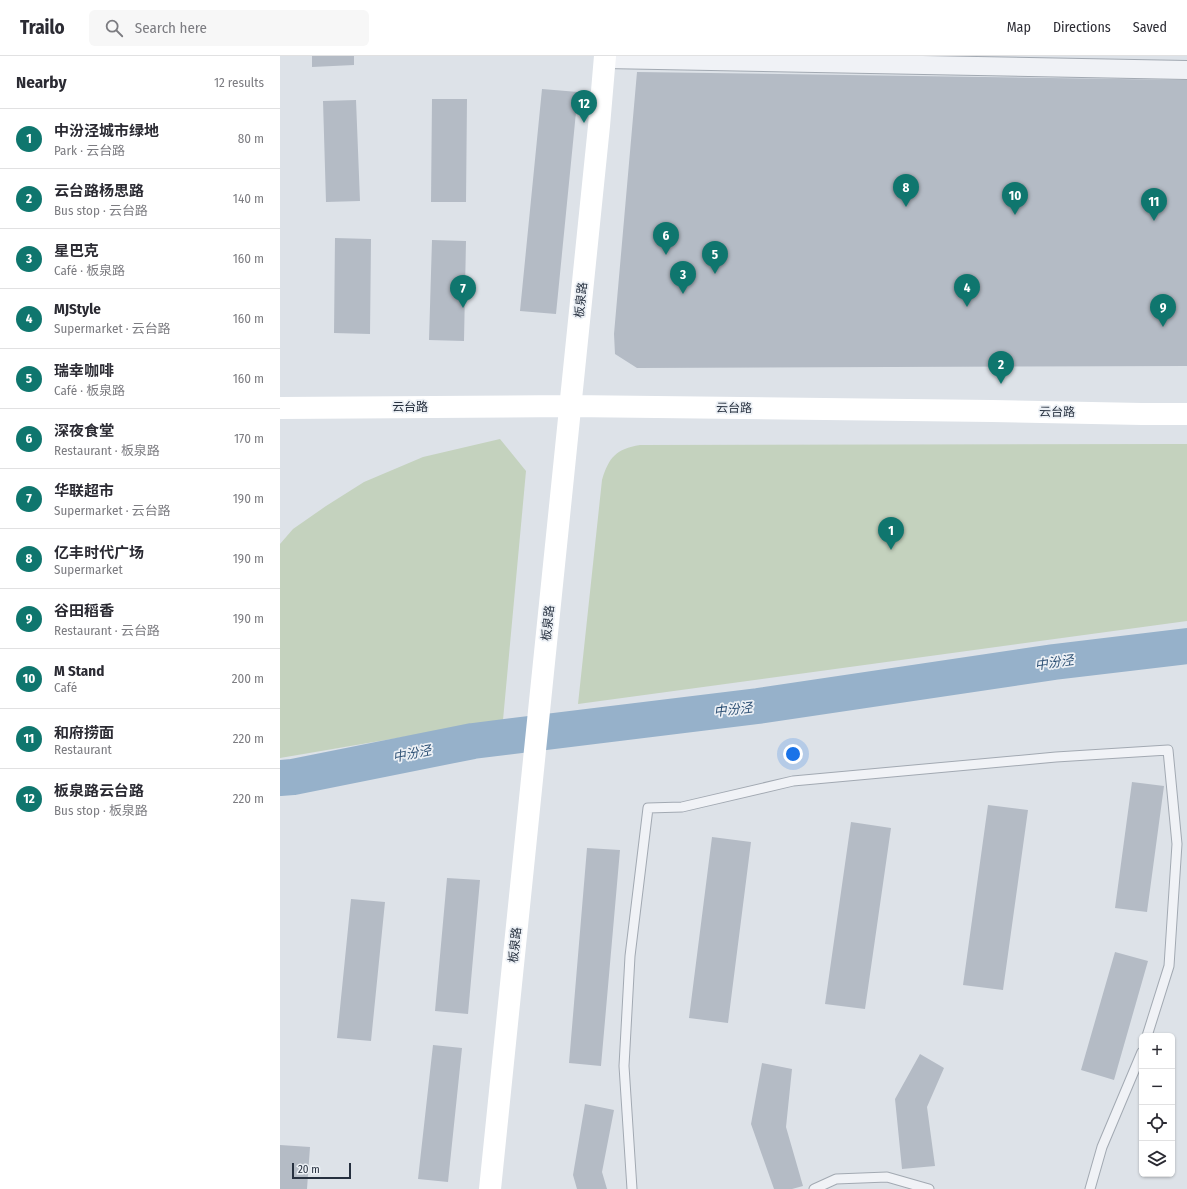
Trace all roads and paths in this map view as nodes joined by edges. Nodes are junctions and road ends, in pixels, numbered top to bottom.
1 (605, 58) edge
2 (1187, 70) edge
3 (570, 406) junction
4 (280, 408) edge
5 (1187, 414) edge
6 (1148, 1033) edge
7 (1139, 1059) edge
8 (490, 1189) edge
9 (632, 1189) edge
10 (814, 1189) edge
11 (929, 1189) edge
12 (1090, 1189) edge

1 - 2 street
1 - 3 street, 板泉路
3 - 4 street, 云台路
3 - 5 street, 云台路
3 - 8 street, 板泉路
6 - 9 lane
7 - 12 lane
10 - 11 lane

